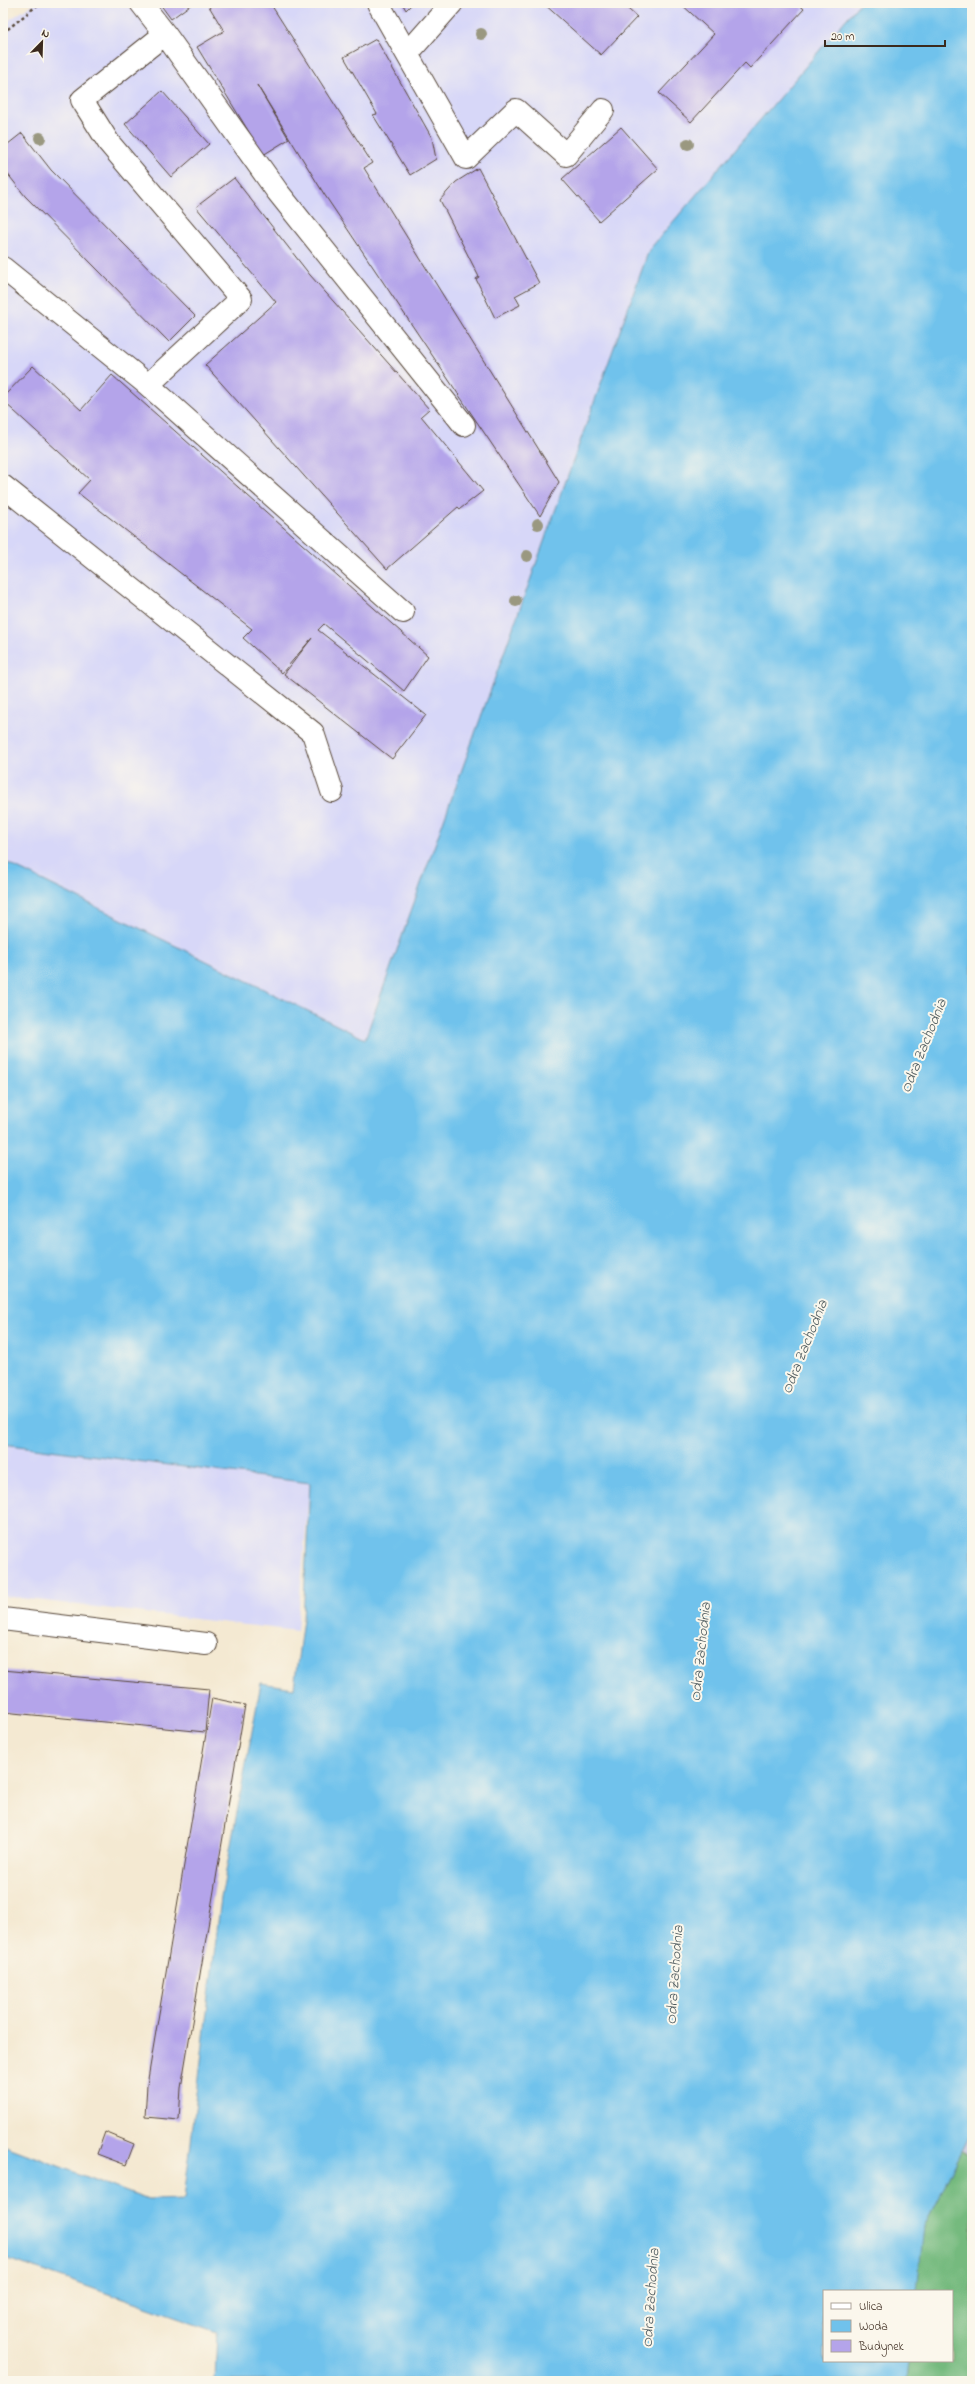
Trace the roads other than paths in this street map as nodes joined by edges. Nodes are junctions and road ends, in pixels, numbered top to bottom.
1 (141, 3) edge
2 (378, 3) edge
3 (452, 3) edge
4 (165, 34) junction
5 (407, 54) junction
6 (603, 110) dead end
7 (3, 268) edge
8 (148, 385) junction
9 (464, 424) dead end
10 (3, 486) edge
11 (403, 612) dead end
12 (332, 791) dead end
13 (3, 1619) edge
14 (206, 1644) dead end

1 - 4 lane
2 - 5 lane
3 - 5 lane
4 - 8 lane
4 - 9 lane
5 - 6 lane
7 - 8 lane
8 - 11 lane
10 - 12 lane
13 - 14 lane

